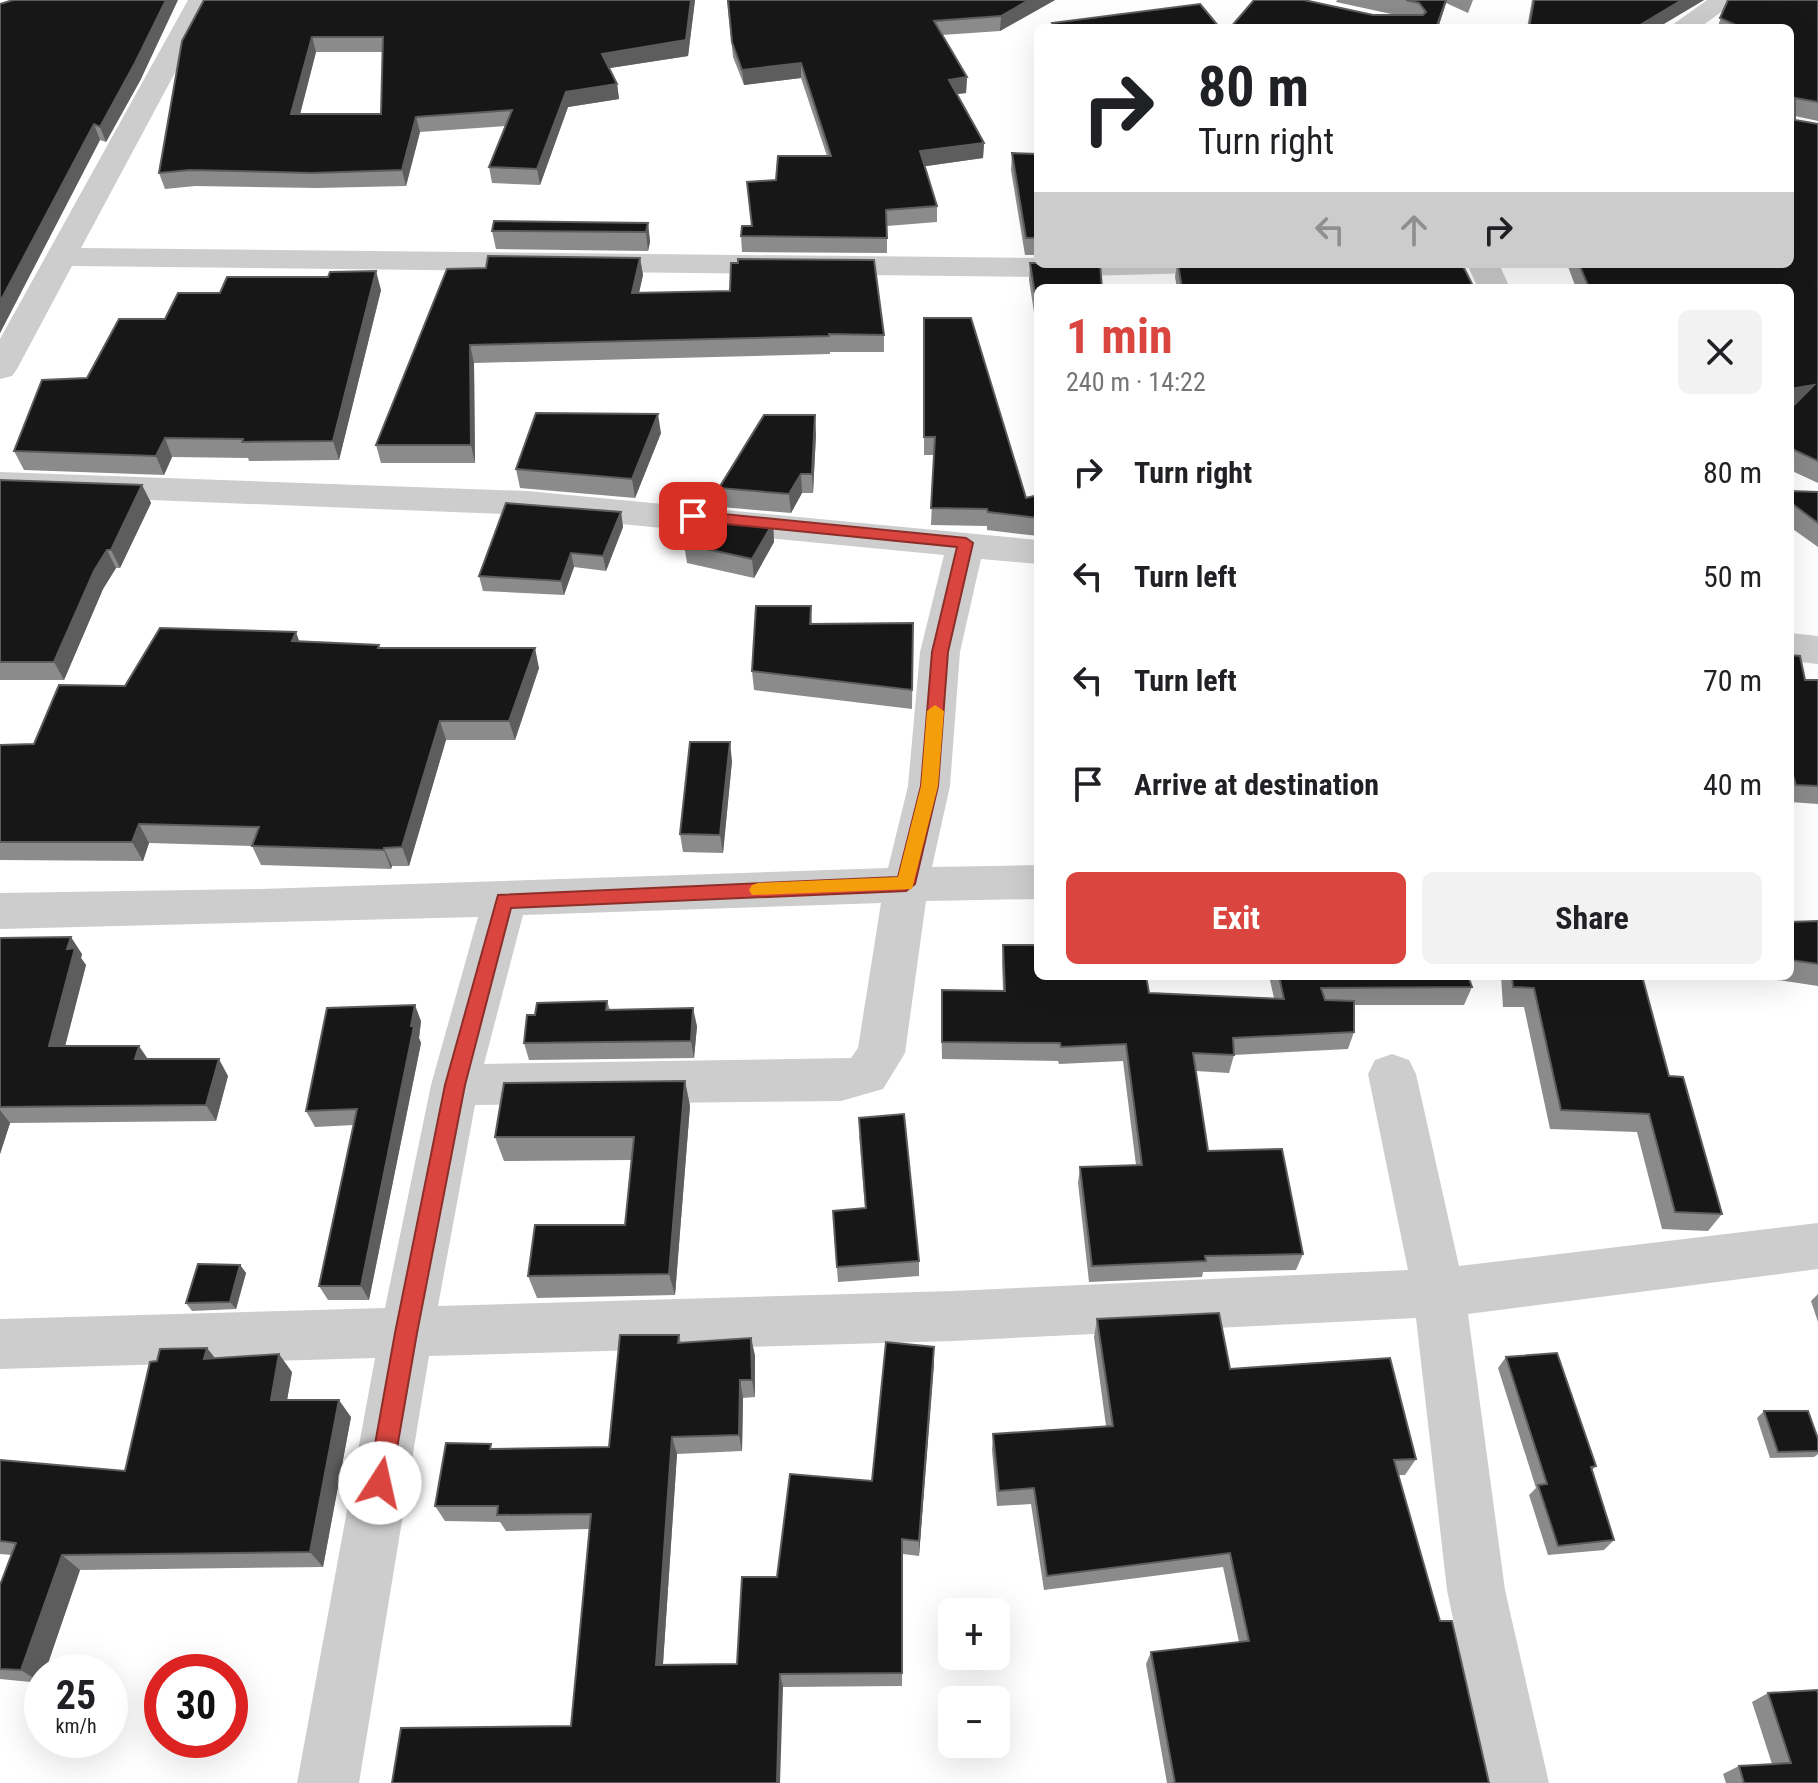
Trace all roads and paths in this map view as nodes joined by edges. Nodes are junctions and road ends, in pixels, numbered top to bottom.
1 (201, 0) edge
2 (1725, 0) edge
3 (1687, 24) edge
4 (60, 257) junction
5 (1034, 268) edge
6 (0, 369) edge
7 (0, 483) edge
8 (966, 543) junction
9 (1034, 552) edge
10 (1794, 647) edge
11 (1818, 650) edge
12 (1034, 882) edge
13 (906, 884) junction
14 (504, 901) junction
15 (0, 911) edge
16 (1392, 1074) dead end
17 (455, 1085) junction
18 (1818, 1246) edge
19 (1439, 1293) junction
20 (406, 1333) junction
21 (0, 1344) edge
22 (328, 1783) edge
23 (1518, 1783) edge

1 - 4 street
2 - 3 street
4 - 5 street
4 - 6 street
7 - 8 street
8 - 9 street
8 - 13 street
10 - 11 street
12 - 13 street
13 - 14 street
13 - 17 street
14 - 15 street
14 - 17 street
16 - 19 street
17 - 20 street
18 - 19 street
19 - 20 street
19 - 23 street
20 - 21 street
20 - 22 street

